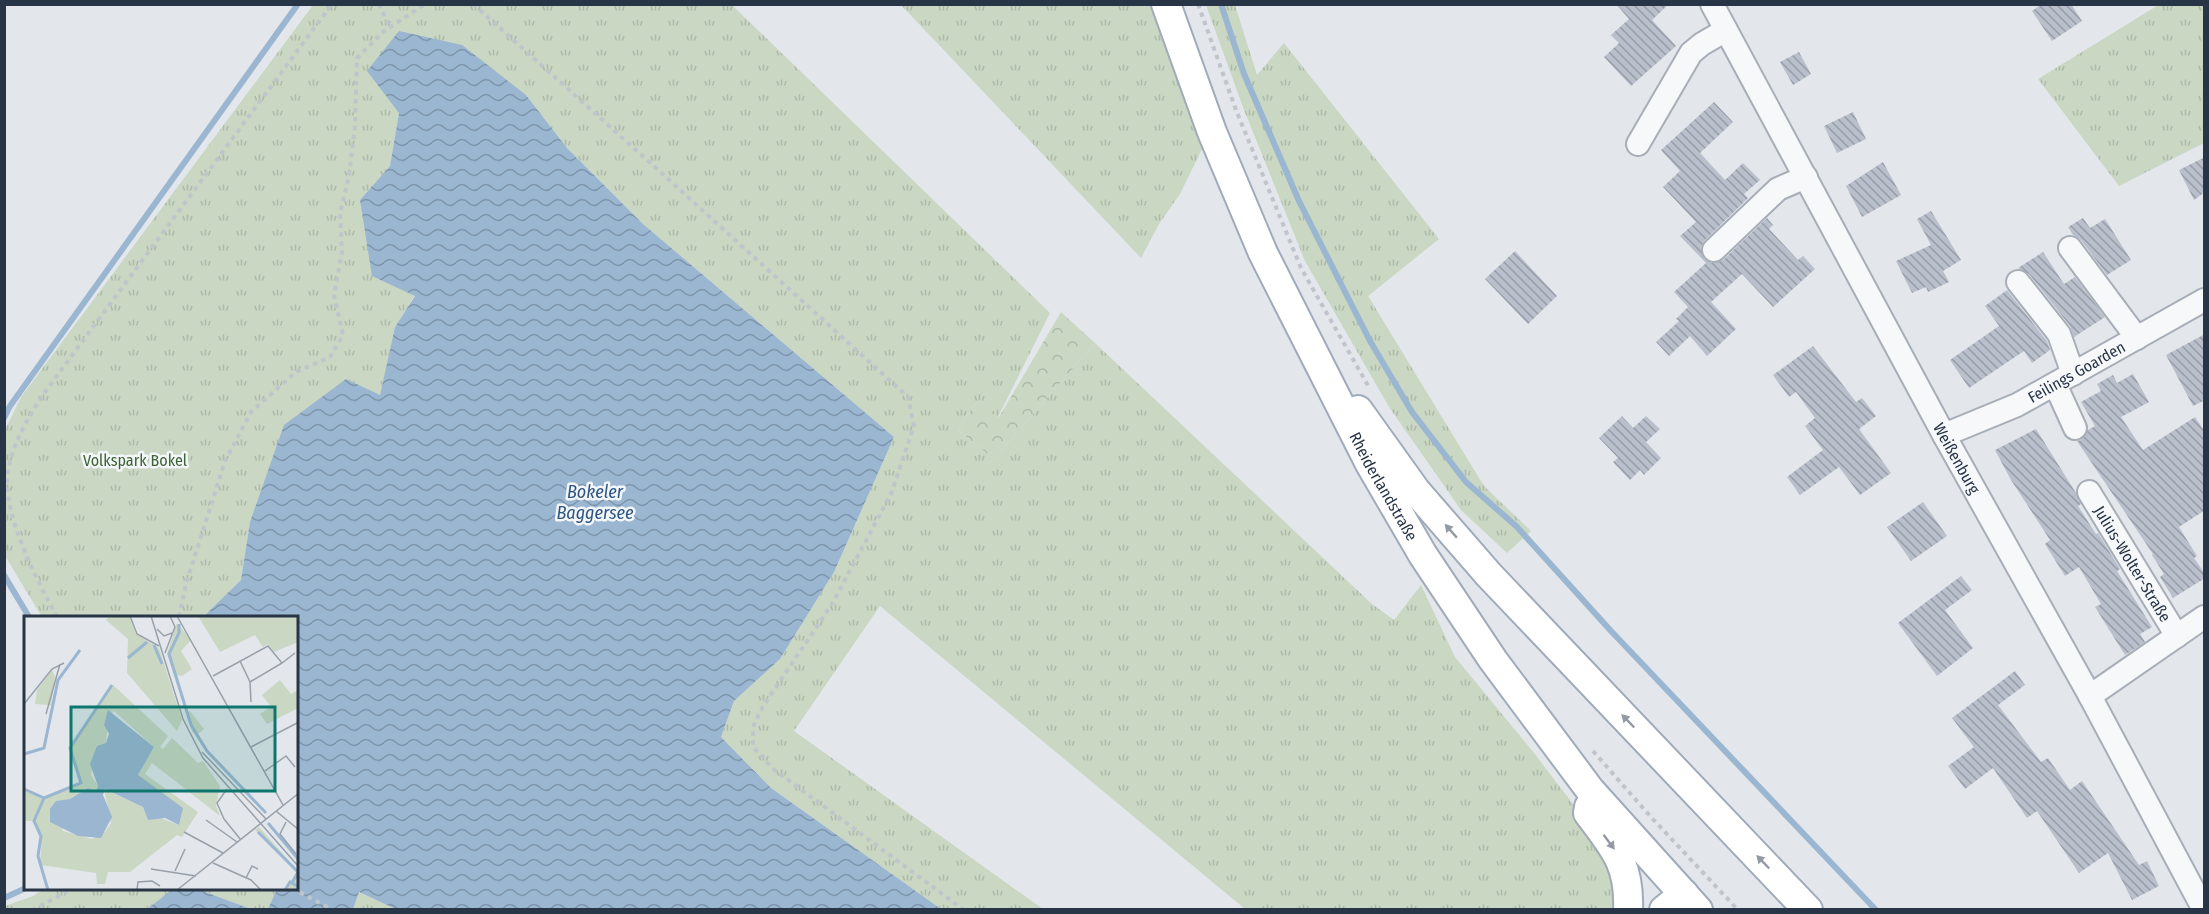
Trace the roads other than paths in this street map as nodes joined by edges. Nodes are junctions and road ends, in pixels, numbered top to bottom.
1 (1166, 4) edge
2 (1712, 4) edge
3 (1726, 30) junction
4 (1638, 144) dead end
5 (1806, 177) junction
6 (2070, 248) dead end
7 (1714, 250) dead end
8 (2018, 282) dead end
9 (2205, 300) edge
10 (2137, 338) junction
11 (1324, 372) junction
12 (2064, 379) junction
13 (2075, 428) dead end
14 (1944, 435) junction
15 (2089, 492) dead end
16 (2205, 617) edge
17 (2177, 636) junction
18 (2090, 696) junction
19 (1590, 790) junction
20 (1682, 904) edge
21 (1628, 909) edge
22 (1808, 909) edge
23 (2204, 909) edge

1 - 11 main road, Rheiderlandstraße
2 - 3 street, Weißenburg
3 - 4 street
3 - 5 street, Weißenburg
5 - 7 street
5 - 14 street, Weißenburg
6 - 10 street
8 - 12 street
9 - 10 street, Feilings Goarden
10 - 12 street, Feilings Goarden
11 - 19 main road, Rheiderlandstraße
22 -> 11 main road
12 - 13 street
12 - 14 street, Feilings Goarden
14 - 18 street, Weißenburg
15 - 17 street, Julius-Wolter-Straße
16 - 17 street, Julius-Wolter-Straße
17 - 18 street, Julius-Wolter-Straße
18 - 23 street, Weißenburg
19 - 20 main road, Rheiderlandstraße
19 -> 21 main road

